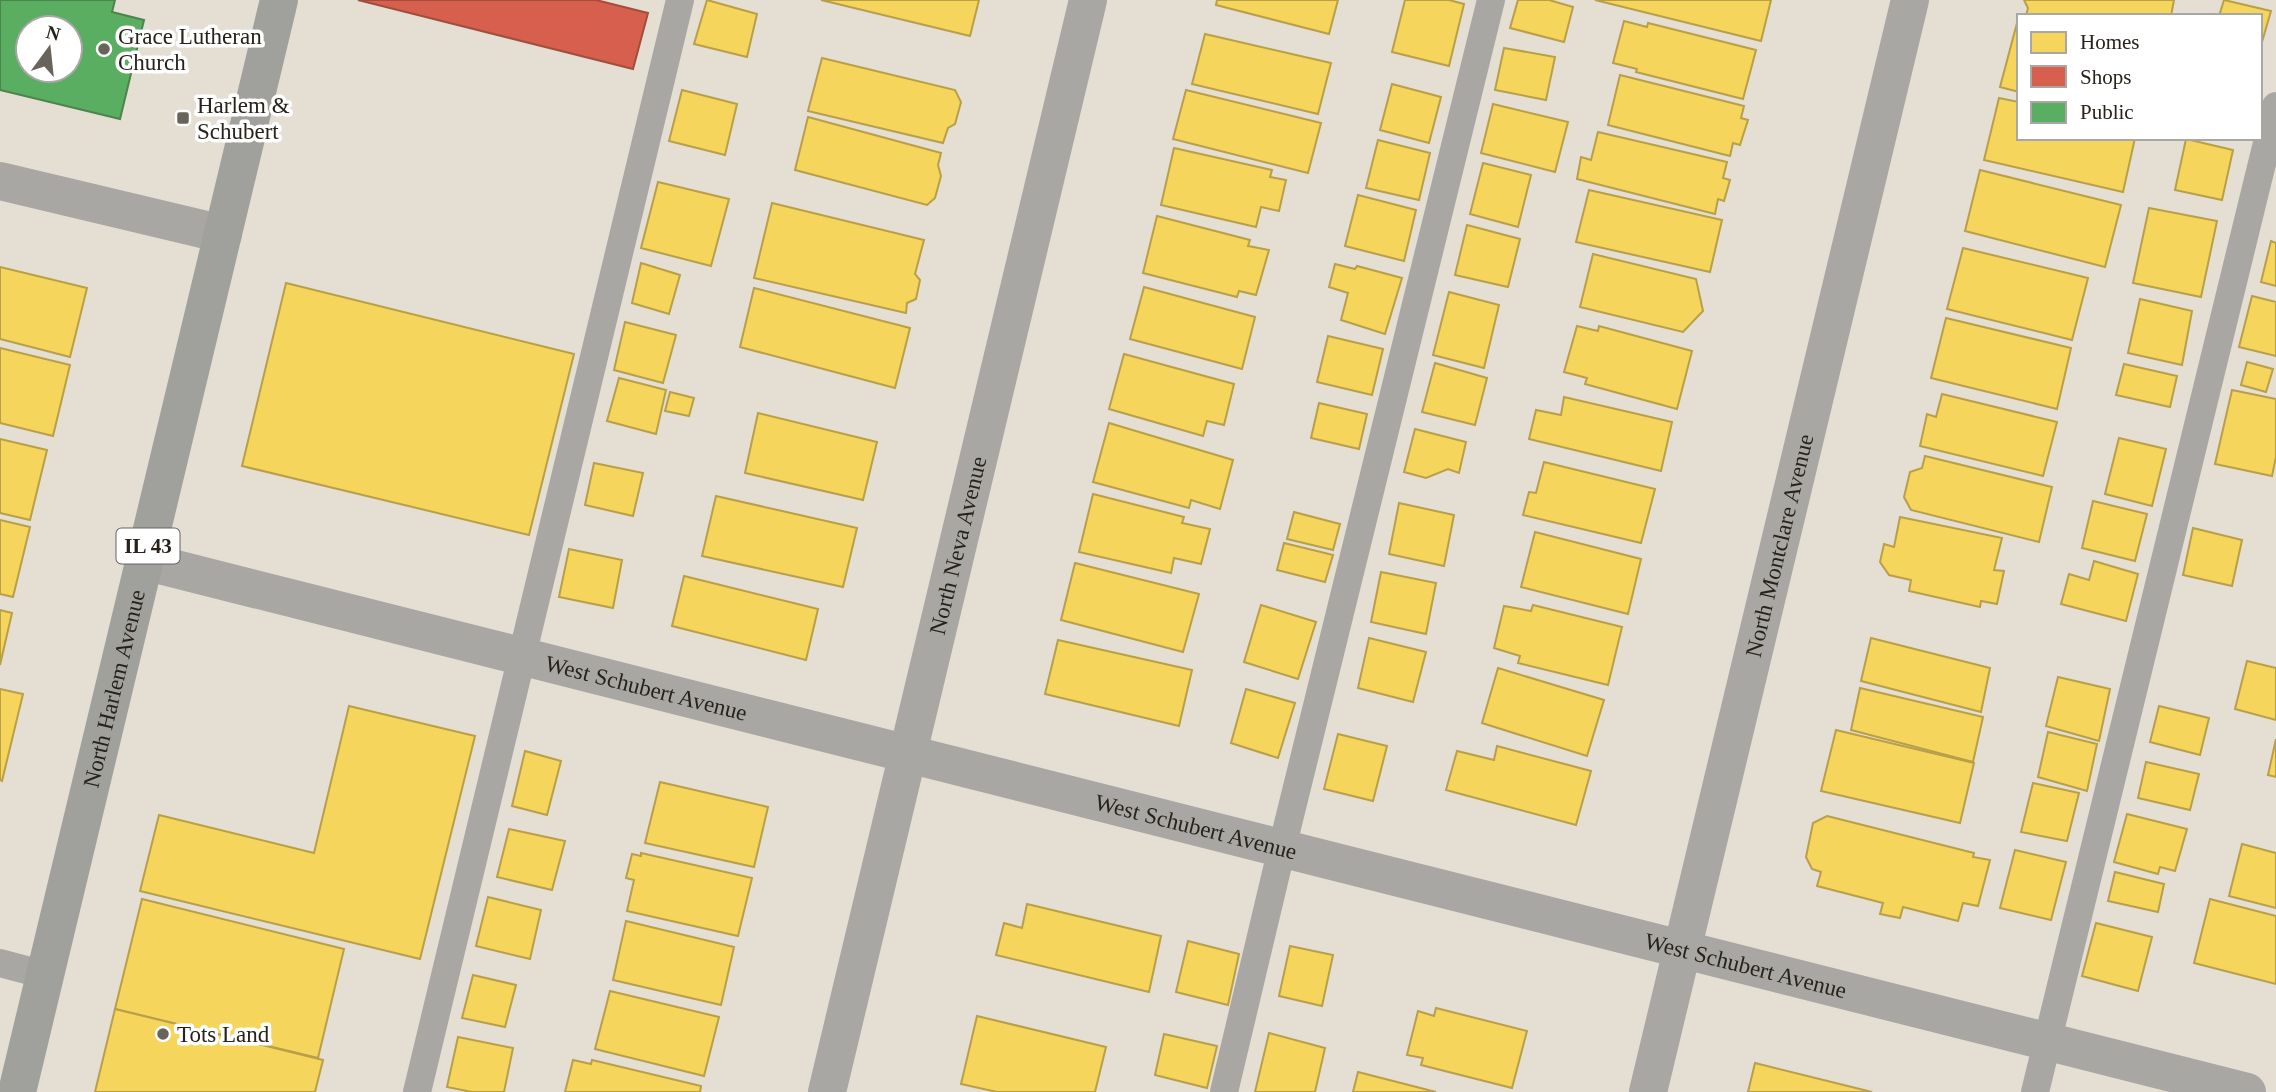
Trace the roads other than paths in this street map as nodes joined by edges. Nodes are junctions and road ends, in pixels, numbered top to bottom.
1 (279, 0) edge
2 (680, 0) edge
3 (1088, 0) edge
4 (1491, 0) edge
5 (1910, 0) edge
6 (2276, 106) edge
7 (0, 181) edge
8 (223, 234) junction
9 (144, 561) junction
10 (522, 656) junction
11 (908, 754) junction
12 (1282, 848) junction
13 (1683, 949) junction
14 (0, 963) edge
15 (45, 975) junction
16 (2047, 1042) junction
17 (16, 1092) edge
18 (417, 1092) edge
19 (827, 1092) edge
20 (1224, 1092) edge
21 (1648, 1092) edge
22 (2035, 1092) edge
23 (2247, 1092) edge

1 - 8 main road, North Harlem Avenue / IL 43
2 - 10 lane
3 - 11 street, North Neva Avenue
4 - 12 lane
5 - 13 street, North Montclare Avenue
6 - 16 lane
7 - 8 street
8 - 9 main road, North Harlem Avenue / IL 43
9 - 10 street, West Schubert Avenue
9 - 15 main road, North Harlem Avenue / IL 43
10 - 11 street, West Schubert Avenue
10 - 18 lane
11 - 12 street, West Schubert Avenue
11 - 19 street, North Neva Avenue
12 - 13 street, West Schubert Avenue
12 - 20 lane
13 - 16 street, West Schubert Avenue
13 - 21 street, North Montclare Avenue
14 - 15 lane
15 - 17 main road, North Harlem Avenue / IL 43
16 - 22 lane
16 - 23 street, West Schubert Avenue

